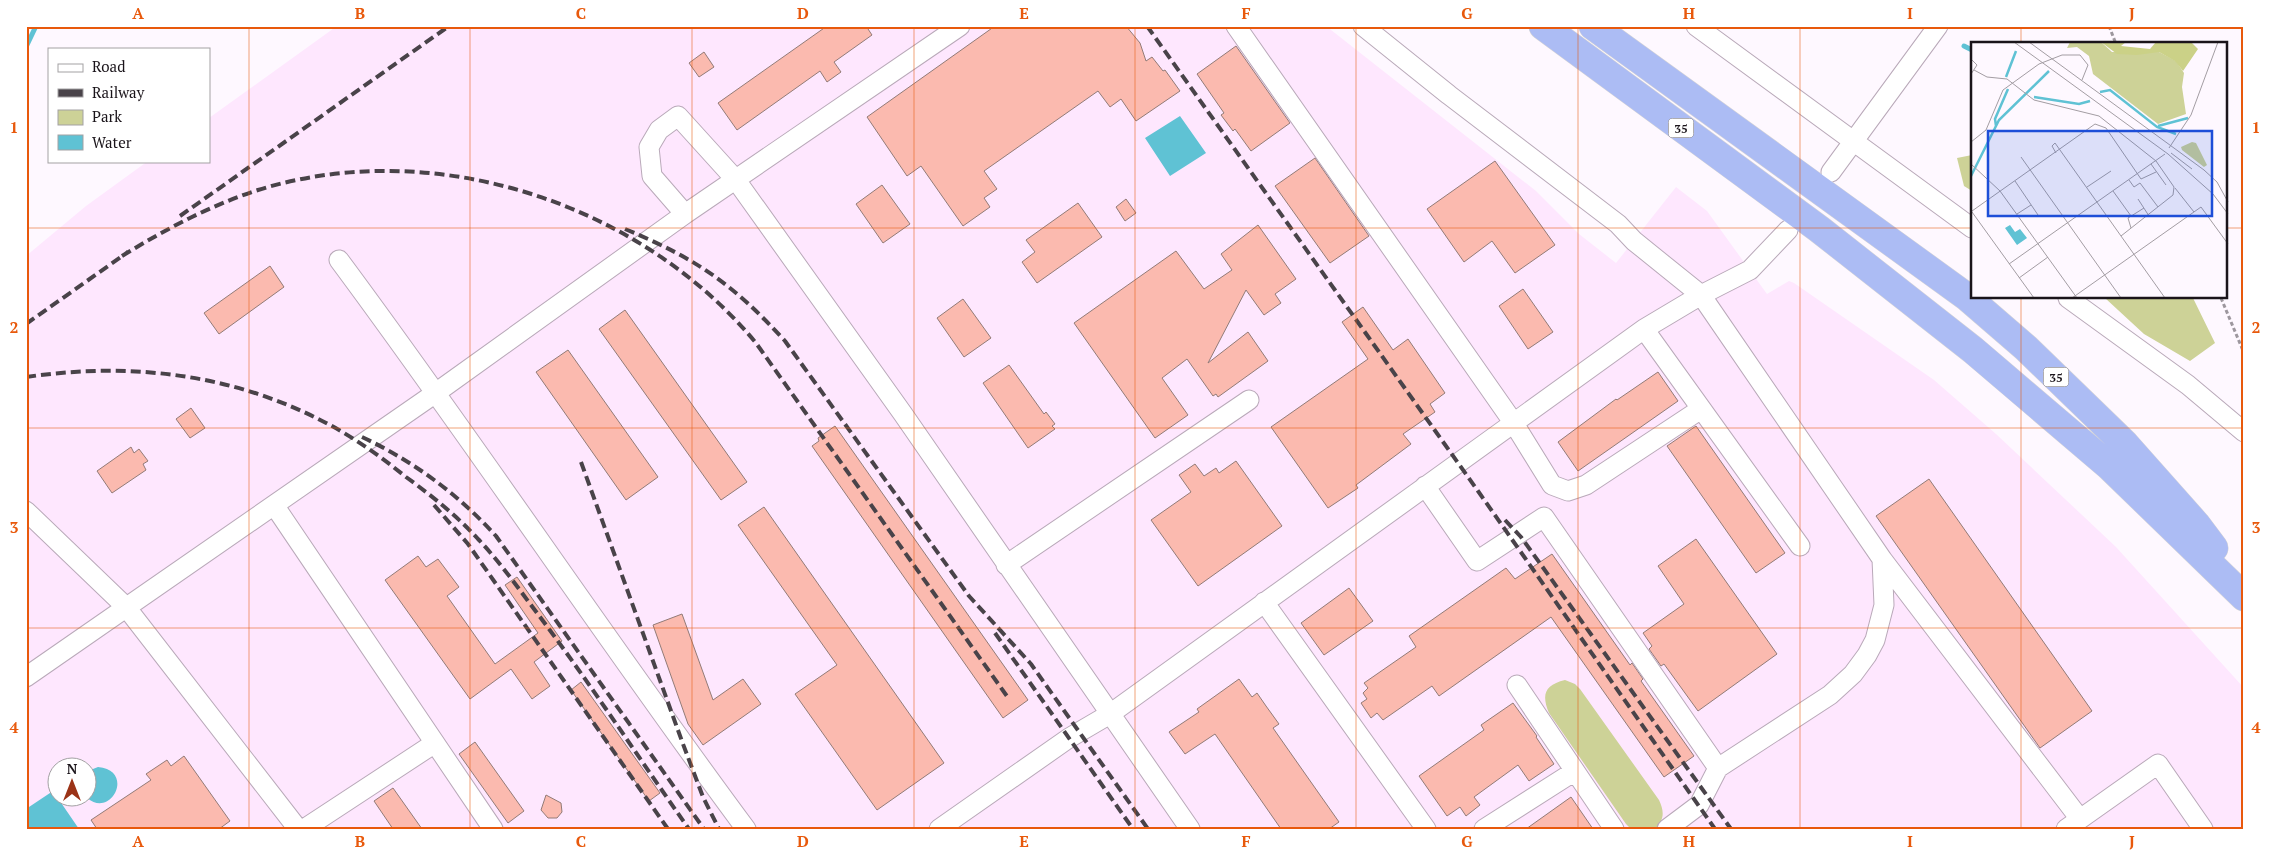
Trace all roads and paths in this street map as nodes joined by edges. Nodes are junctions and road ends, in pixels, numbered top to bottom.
1 (960, 26) edge
2 (1236, 26) edge
3 (1363, 26) edge
4 (1543, 26) edge
5 (1593, 26) edge
6 (1696, 26) edge
7 (1938, 26) edge
8 (2109, 26) edge
9 (2115, 42) edge
10 (1854, 141) junction
11 (1831, 172) dead end
12 (736, 180) junction
13 (685, 214) junction
14 (1971, 227) edge
15 (1788, 230) dead end
16 (339, 260) dead end
17 (1701, 295) junction
18 (2069, 299) edge
19 (2221, 299) edge
20 (1644, 329) junction
21 (2244, 353) edge
22 (437, 392) junction
23 (1249, 400) dead end
24 (1701, 409) junction
25 (1513, 422) junction
26 (2244, 432) edge
27 (1425, 486) junction
28 (274, 505) junction
29 (26, 511) edge
30 (1800, 546) dead end
31 (1882, 559) junction
32 (1006, 565) junction
33 (2244, 587) edge
34 (2244, 597) edge
35 (1264, 602) junction
36 (126, 607) junction
37 (26, 677) edge
38 (1517, 685) dead end
39 (1110, 714) junction
40 (435, 743) junction
41 (1718, 768) junction
42 (1575, 771) junction
43 (2073, 824) edge
44 (298, 829) edge
45 (304, 829) edge
46 (493, 829) edge
47 (746, 829) edge
48 (939, 829) edge
49 (1190, 829) edge
50 (1426, 829) edge
51 (1484, 829) edge
52 (1614, 829) edge
53 (1667, 829) edge
54 (2203, 829) edge

1 - 12 street
2 - 25 street
3 - 17 street
4 - 34 highway, 35
5 - 33 highway, 35
6 - 10 street
7 - 10 street
8 - 9 path
10 - 11 street
10 - 14 street
12 - 13 street
12 - 13 street
12 - 32 street
13 - 22 street
15 - 17 street
16 - 22 street
17 - 20 street
17 - 31 street
18 - 26 street
19 - 21 path
20 - 24 street
20 - 25 street
22 - 28 street
22 - 47 street
23 - 32 street
24 - 25 street
24 - 30 street
25 - 27 street
27 - 35 street
27 - 41 street
28 - 36 street
28 - 40 street
29 - 36 street
31 - 41 street
31 - 43 street
32 - 39 street
35 - 39 street
35 - 50 street
36 - 37 street
36 - 44 street
38 - 42 street
39 - 48 street
39 - 49 street
40 - 45 street
40 - 46 street
41 - 53 street
42 - 51 street
42 - 52 street
43 - 54 street

